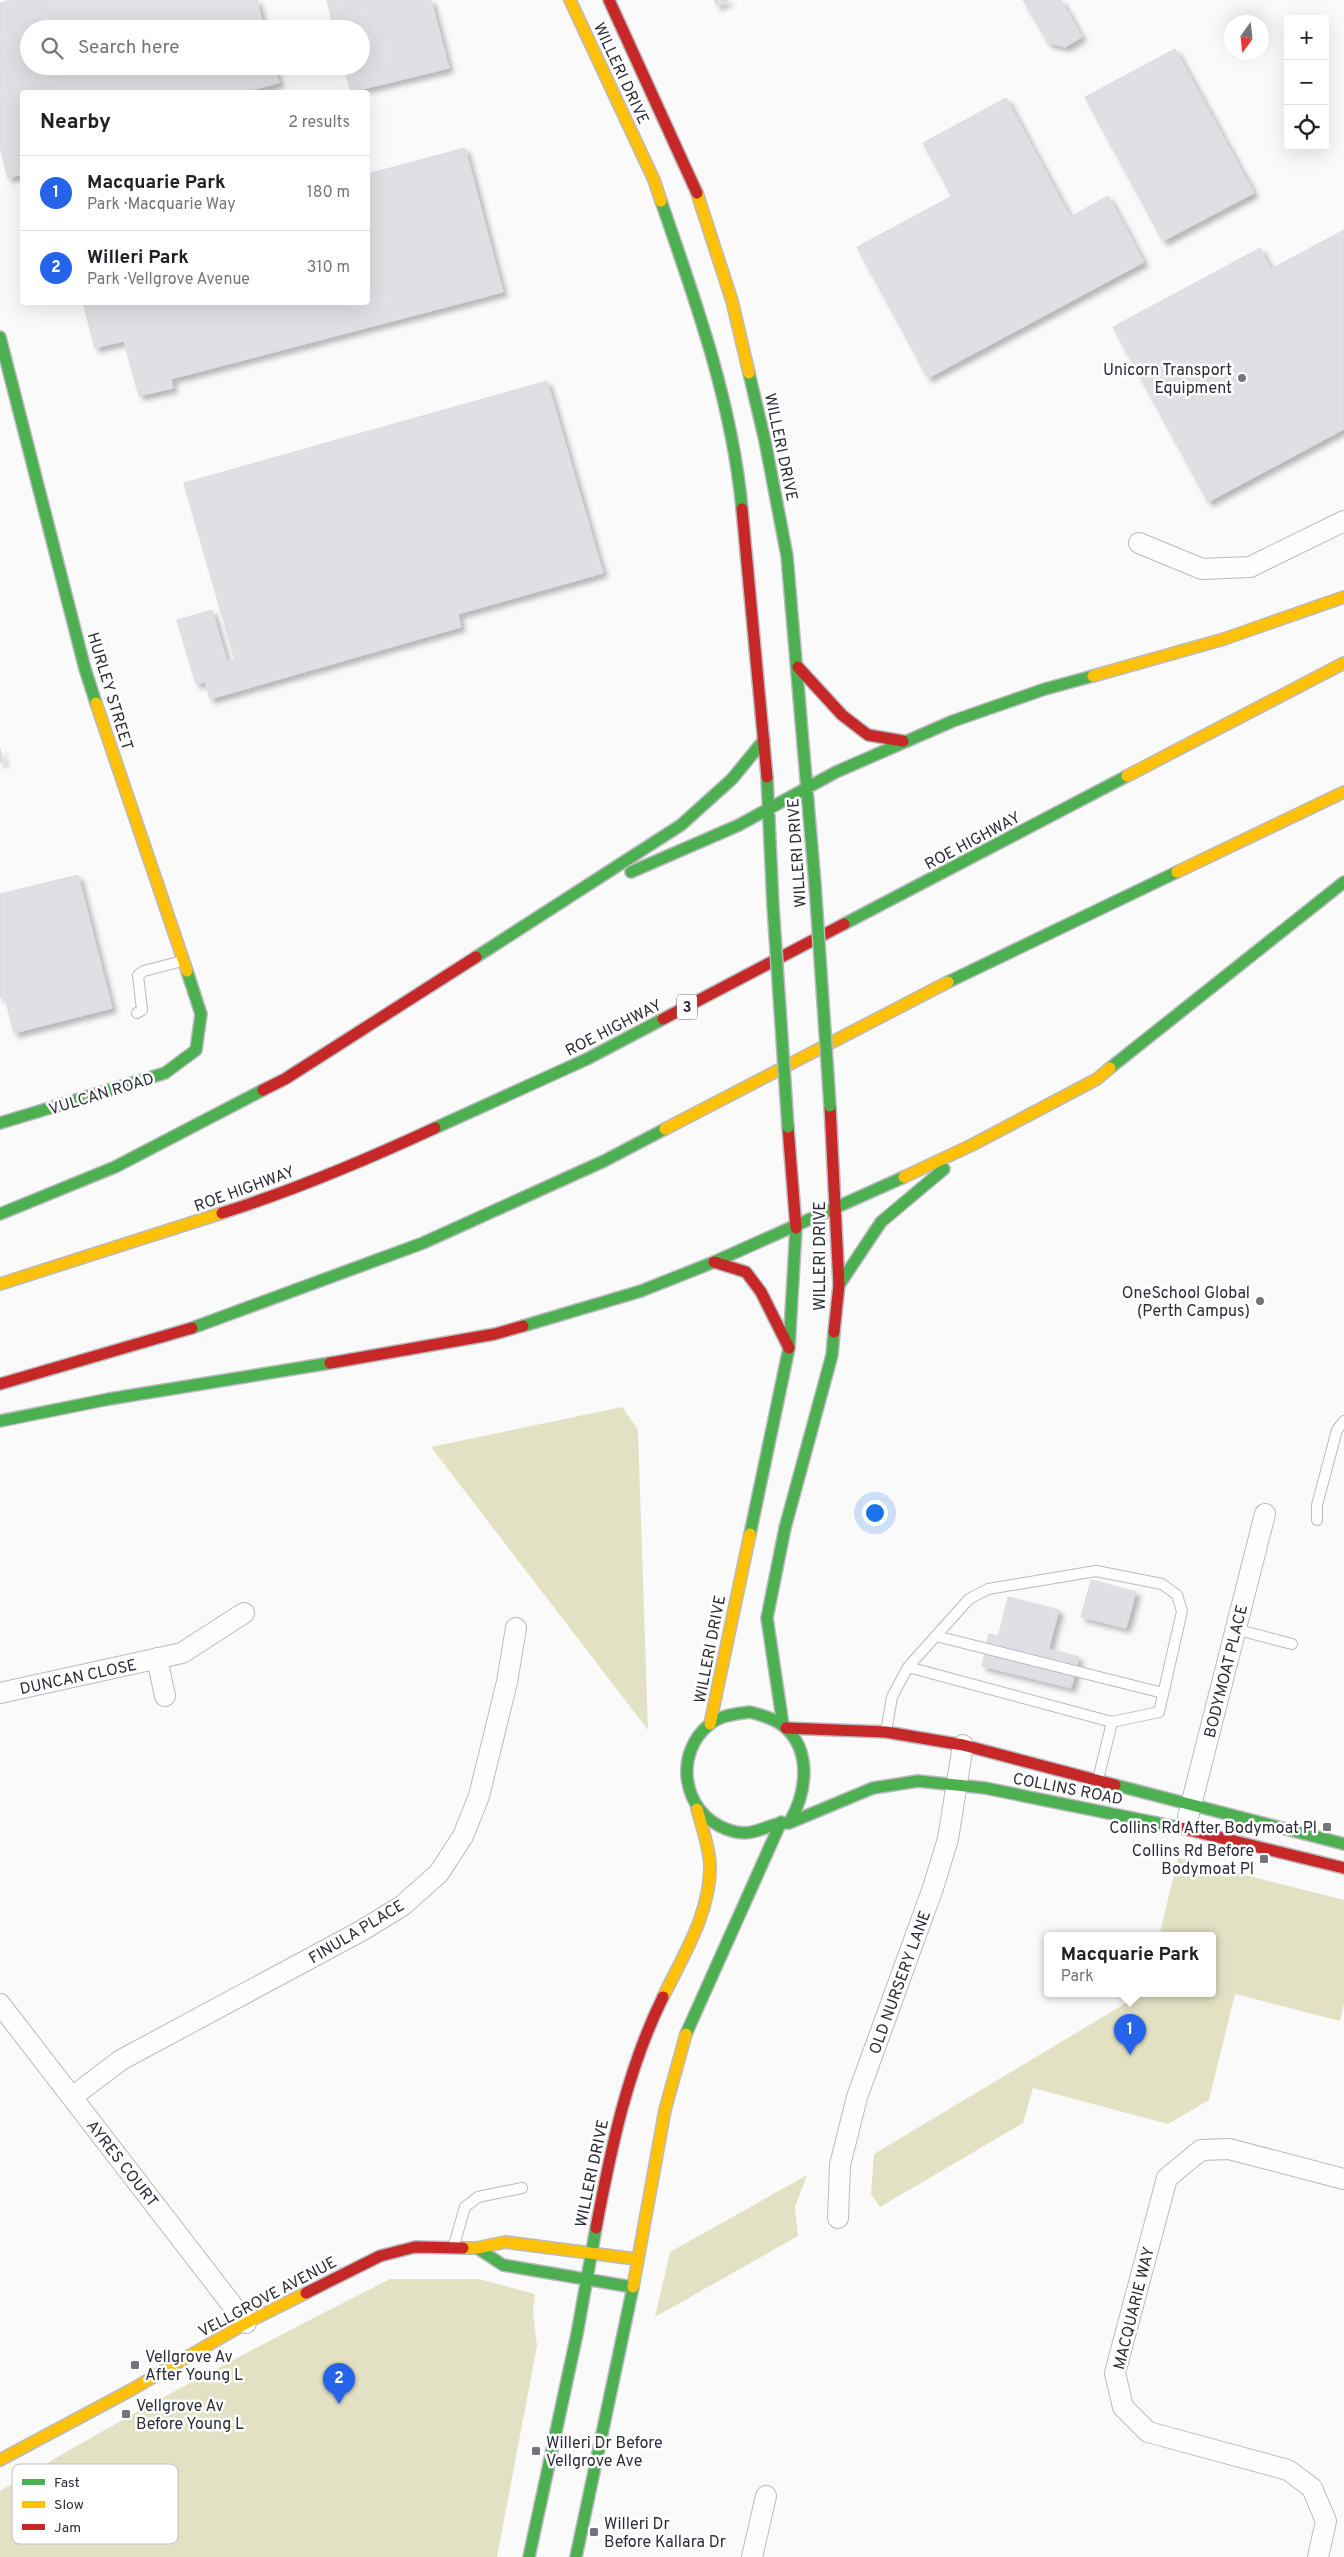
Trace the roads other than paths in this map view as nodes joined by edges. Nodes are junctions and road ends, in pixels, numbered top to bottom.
1 (570, 0) edge
2 (609, 0) edge
3 (0, 337) edge
4 (1344, 521) edge
5 (1139, 543) dead end
6 (1344, 597) edge
7 (1344, 663) edge
8 (798, 667) junction
9 (764, 740) junction
10 (903, 741) junction
11 (808, 787) junction
12 (1344, 792) edge
13 (769, 808) junction
14 (1344, 882) edge
15 (558, 902) junction
16 (183, 961) junction
17 (137, 1013) dead end
18 (196, 1050) joint
19 (0, 1123) edge
20 (972, 1145) junction
21 (836, 1210) junction
22 (0, 1214) edge
23 (796, 1226) junction
24 (714, 1262) junction
25 (0, 1284) edge
26 (838, 1285) junction
27 (789, 1348) junction
28 (0, 1384) edge
29 (0, 1421) edge
30 (1344, 1421) edge
31 (1265, 1514) dead end
32 (1317, 1520) dead end
33 (244, 1613) dead end
34 (516, 1628) dead end
35 (1236, 1629) junction
36 (936, 1636) junction
37 (1292, 1644) dead end
38 (157, 1658) junction
39 (908, 1667) junction
40 (1163, 1692) junction
41 (0, 1693) edge
42 (165, 1696) dead end
43 (1112, 1722) junction
44 (710, 1724) junction
45 (785, 1726) junction
46 (886, 1732) junction
47 (963, 1745) junction
48 (955, 1784) junction
49 (1094, 1794) junction
50 (1191, 1805) junction
51 (698, 1808) junction
52 (785, 1822) junction
53 (1185, 1828) junction
54 (1344, 1844) edge
55 (1344, 1868) edge
56 (0, 2004) edge
57 (72, 2097) junction
58 (1344, 2179) edge
59 (522, 2188) dead end
60 (838, 2218) dead end
61 (453, 2246) junction
62 (477, 2248) junction
63 (591, 2253) junction
64 (636, 2259) junction
65 (587, 2279) junction
66 (632, 2286) junction
67 (246, 2323) junction
68 (3, 2454) edge
69 (766, 2496) dead end
70 (529, 2557) edge
71 (576, 2557) edge
72 (752, 2557) edge
73 (1318, 2557) edge

1 - 9 main road, WILLERI DRIVE
2 - 8 main road, WILLERI DRIVE
3 - 16 main road, HURLEY STREET
4 - 5 street
6 - 10 main road
7 - 25 main road, ROE HIGHWAY / 3
8 - 10 main road
8 - 11 main road, WILLERI DRIVE
9 - 13 main road, WILLERI DRIVE
9 - 15 main road
10 - 11 main road
11 - 13 main road
11 - 21 main road, WILLERI DRIVE, bridge
12 - 28 main road
13 - 15 main road
13 - 23 main road, WILLERI DRIVE, bridge
14 - 20 main road
15 - 22 main road
16 - 17 lane
16 - 18 main road, HURLEY STREET
18 - 19 main road, VULCAN ROAD
20 - 21 main road
20 - 26 main road
21 - 23 main road
21 - 26 main road, WILLERI DRIVE
23 - 24 main road
23 - 27 main road, WILLERI DRIVE
24 - 27 main road
24 - 29 main road
26 - 45 main road, WILLERI DRIVE
27 - 44 main road, WILLERI DRIVE
30 - 32 lane
31 - 35 street, BODYMOAT PLACE
33 - 38 street, DUNCAN CLOSE
34 - 57 street, FINULA PLACE
35 - 37 lane
35 - 50 street, BODYMOAT PLACE
36 - 39 lane
36 - 40 lane
36 - 40 lane
38 - 41 street, DUNCAN CLOSE
38 - 42 street, DUNCAN CLOSE
39 - 43 lane
39 - 46 lane
40 - 43 lane
43 - 49 lane
44 - 45 main road, WILLERI DRIVE
44 - 51 main road, WILLERI DRIVE
45 - 46 main road, COLLINS ROAD
45 - 52 main road, WILLERI DRIVE
46 - 47 main road, COLLINS ROAD
47 - 48 street, OLD NURSERY LANE
47 - 49 main road, COLLINS ROAD
48 - 49 main road, COLLINS ROAD
48 - 52 main road, COLLINS ROAD
48 - 60 street, OLD NURSERY LANE
49 - 50 main road, COLLINS ROAD
49 - 53 main road, COLLINS ROAD
50 - 53 street, BODYMOAT PLACE
50 - 54 main road, COLLINS ROAD
51 - 52 main road, WILLERI DRIVE
51 - 63 main road, WILLERI DRIVE
52 - 64 main road, WILLERI DRIVE
53 - 55 main road, COLLINS ROAD
56 - 57 street, AYRES COURT
57 - 67 street, AYRES COURT
58 - 73 street, MACQUARIE WAY
59 - 61 lane
61 - 62 main road, VELLGROVE AVENUE
61 - 67 main road, VELLGROVE AVENUE
62 - 63 main road, VELLGROVE AVENUE
62 - 65 main road, VELLGROVE AVENUE
63 - 64 main road, VELLGROVE AVENUE
63 - 65 main road, WILLERI DRIVE
64 - 66 main road, WILLERI DRIVE
65 - 66 main road, VELLGROVE AVENUE
65 - 70 main road, WILLERI DRIVE
66 - 71 main road, WILLERI DRIVE
67 - 68 main road, VELLGROVE AVENUE
69 - 72 street

